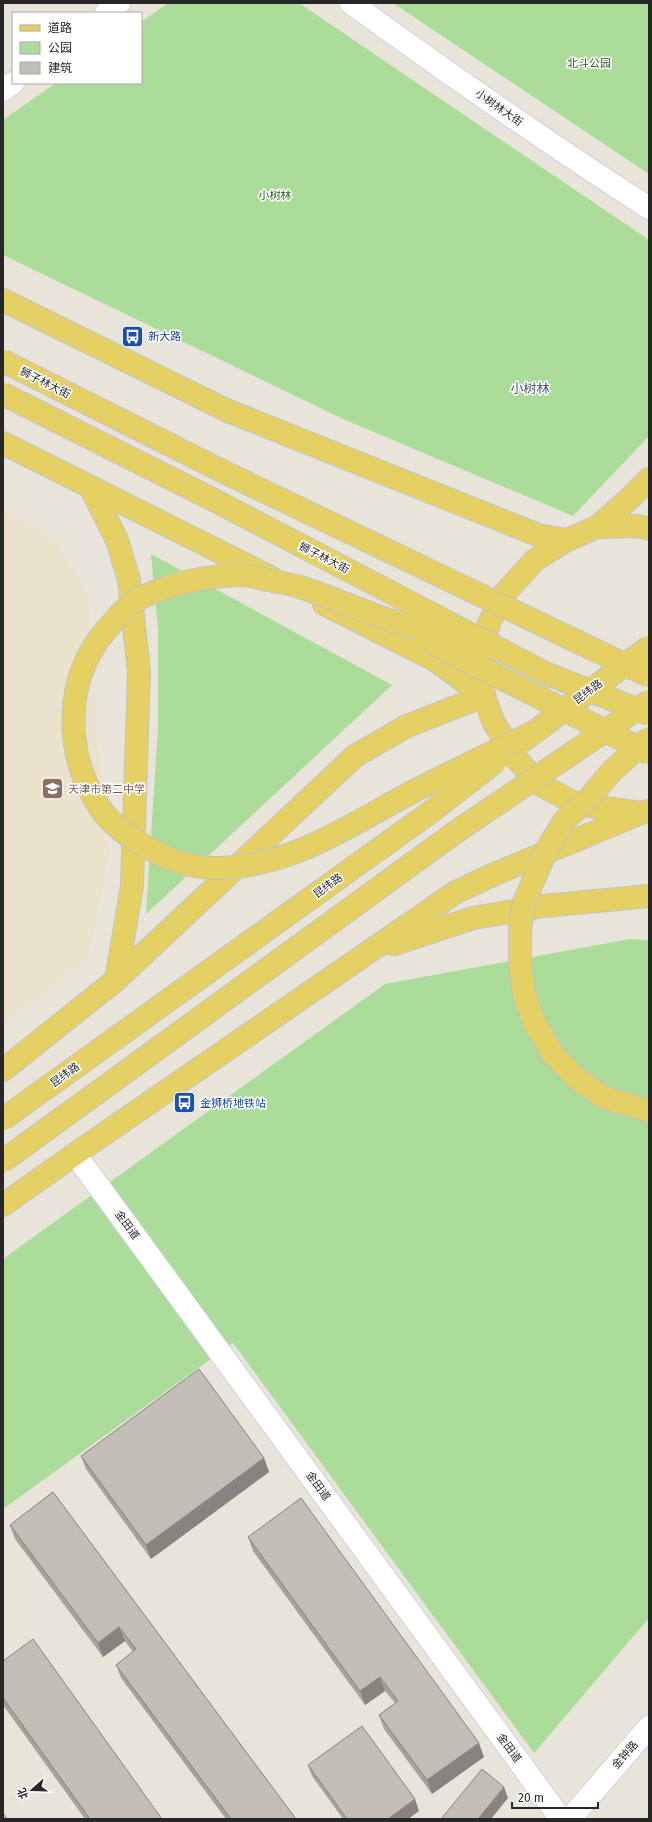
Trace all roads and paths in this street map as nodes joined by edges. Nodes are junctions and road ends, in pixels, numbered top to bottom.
1 (119, 3) edge
2 (351, 3) edge
3 (107, 12) edge
4 (12, 84) edge
5 (3, 90) edge
6 (649, 208) edge
7 (3, 300) edge
8 (3, 361) edge
9 (3, 394) edge
10 (3, 443) edge
11 (649, 479) edge
12 (91, 488) junction
13 (597, 527) junction
14 (649, 529) edge
15 (567, 540) junction
16 (384, 618) junction
17 (649, 647) edge
18 (506, 652) junction
19 (545, 673) junction
20 (649, 676) edge
21 (484, 696) junction
22 (649, 702) edge
23 (649, 714) edge
24 (532, 733) junction
25 (649, 738) edge
26 (649, 745) edge
27 (649, 753) edge
28 (645, 812) edge
29 (649, 896) edge
30 (372, 951) junction
31 (116, 980) junction
32 (3, 1070) edge
33 (649, 1111) edge
34 (3, 1119) edge
35 (75, 1154) junction
36 (3, 1161) edge
37 (3, 1205) edge
38 (649, 1728) edge
39 (561, 1819) edge
40 (570, 1819) edge

1 - 3 street
2 - 6 street, 小树林大街
4 - 5 street
7 - 15 main road
8 - 20 main road, 狮子林大街, bridge
9 - 18 main road, 狮子林大街, bridge
10 - 12 main road
11 - 13 main road
12 - 21 main road
12 - 31 main road
13 - 14 main road
13 - 15 main road
15 - 21 main road
16 - 18 main road, bridge
16 - 24 main road, bridge
16 - 27 main road, bridge
17 - 24 main road, 昆纬路, bridge
18 - 19 main road, 狮子林大街, bridge
19 - 23 main road, 狮子林大街, bridge
19 - 26 main road, bridge
21 - 28 main road
21 - 31 main road
22 - 36 main road, bridge
24 - 34 main road, 昆纬路, bridge
25 - 33 main road, bridge
28 - 30 main road
29 - 30 main road
30 - 35 main road
31 - 32 main road
35 - 37 main road
35 - 39 street, 金田道
38 - 40 street, 金钟路

